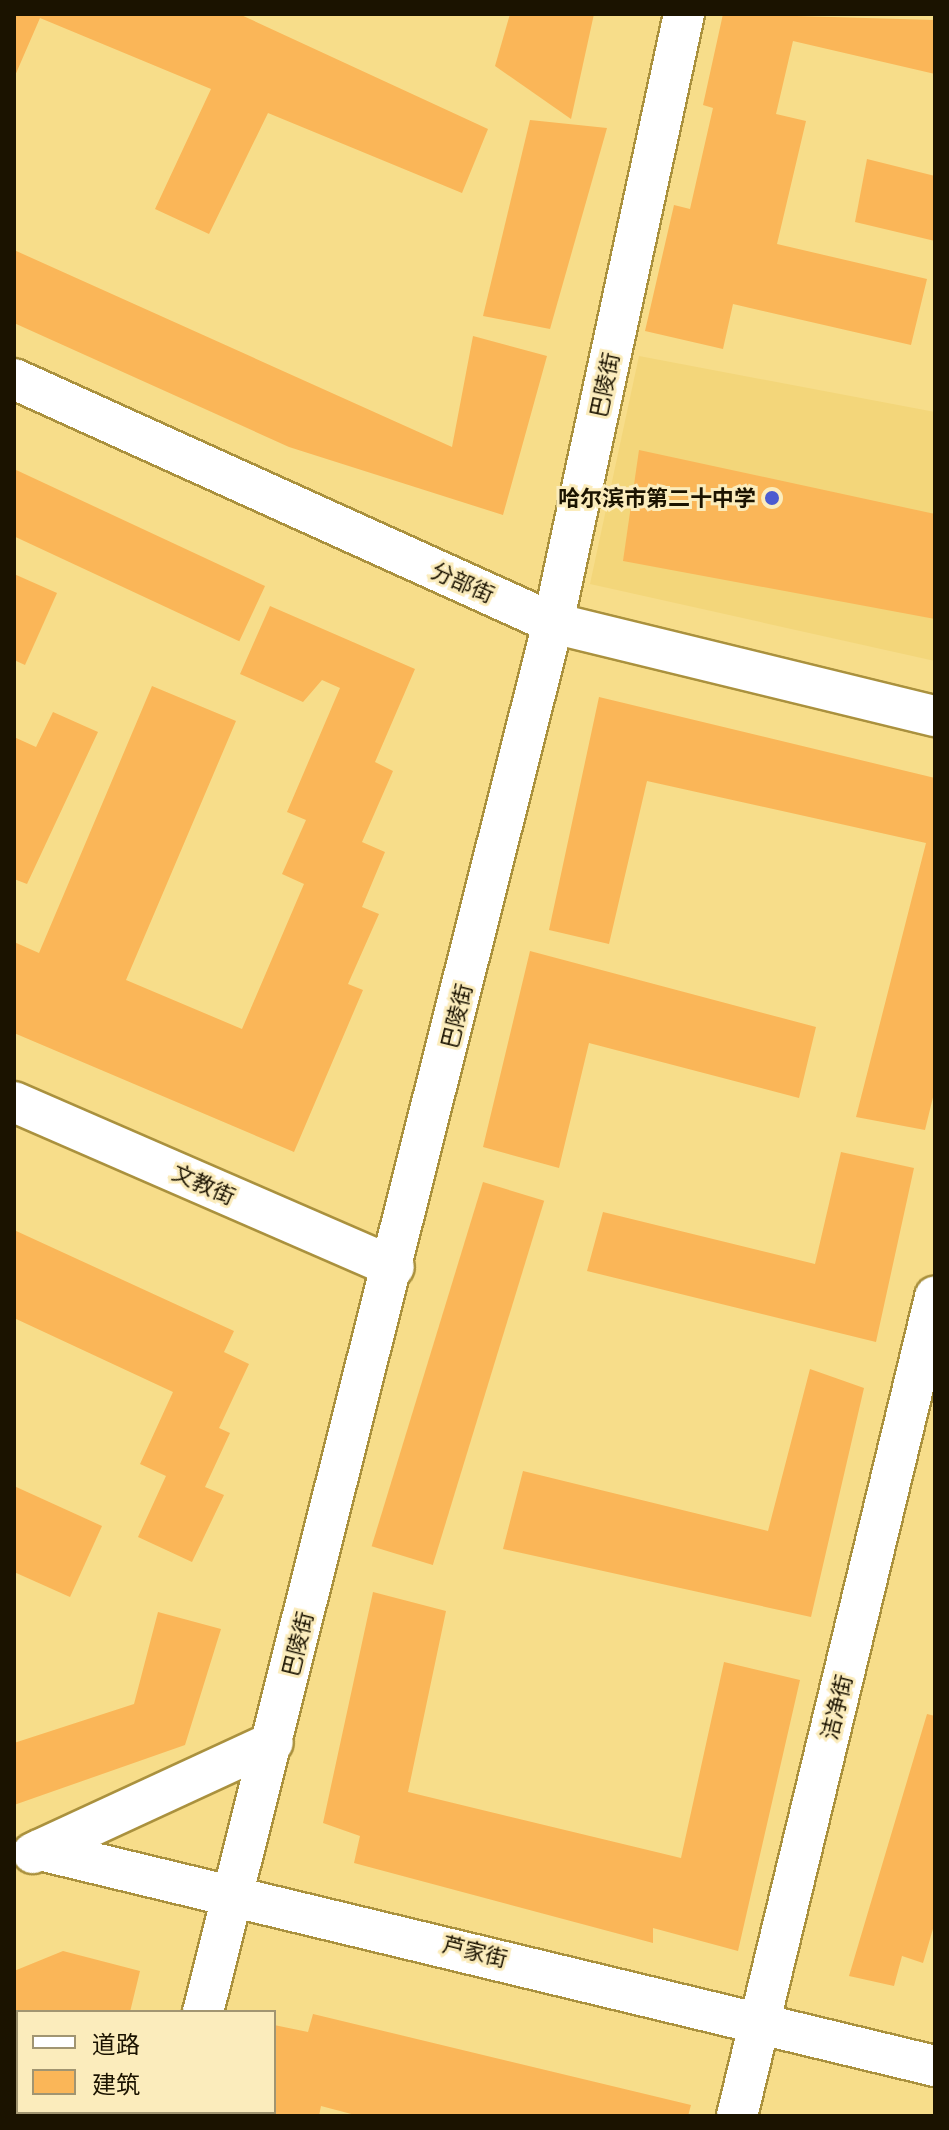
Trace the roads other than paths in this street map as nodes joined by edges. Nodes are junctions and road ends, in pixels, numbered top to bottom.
1 (684, 14) edge
2 (14, 379) edge
3 (553, 623) junction
4 (935, 716) edge
5 (14, 1102) edge
6 (394, 1267) junction
7 (935, 1297) edge
8 (273, 1742) junction
9 (27, 1855) edge
10 (233, 1892) junction
11 (204, 2010) edge
12 (760, 2021) junction
13 (935, 2066) edge
14 (737, 2116) edge

1 - 3 street, 巴陵街
2 - 3 street, 分部街
3 - 4 street, 分部街
3 - 6 street, 巴陵街
5 - 6 street, 文教街
6 - 8 street, 巴陵街
7 - 12 street, 洁净街
8 - 9 street
8 - 10 street, 巴陵街
9 - 10 street, 芦家街
10 - 11 street, 巴陵街
10 - 12 street, 芦家街
12 - 13 street, 芦家街
12 - 14 street, 洁净街

